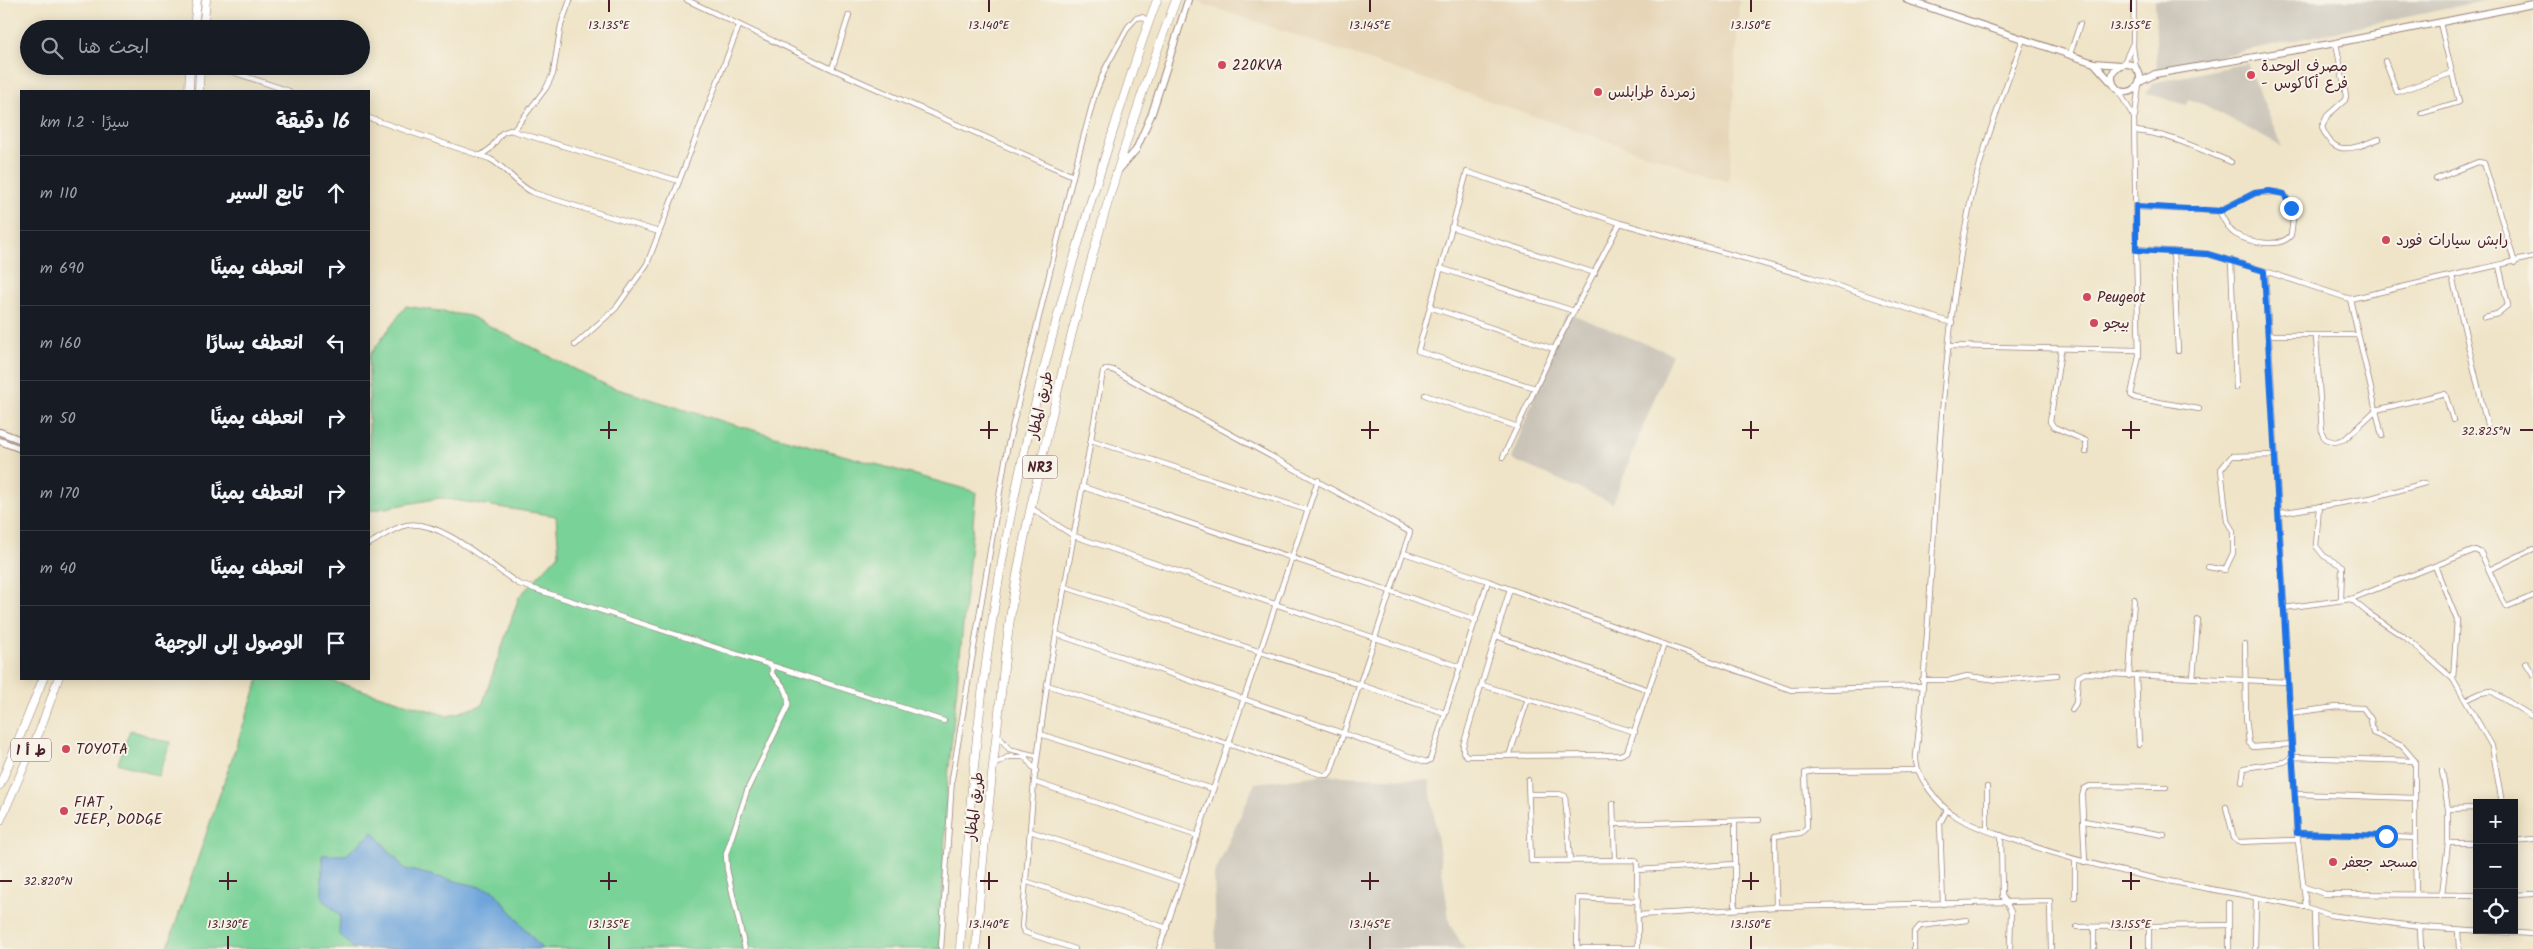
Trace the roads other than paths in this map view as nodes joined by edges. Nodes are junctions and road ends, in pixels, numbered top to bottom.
1 (197, 0) edge
2 (206, 0) edge
3 (570, 0) edge
4 (687, 0) edge
5 (1157, 0) edge
6 (1176, 0) edge
7 (1188, 0) edge
8 (1907, 0) edge
9 (2134, 0) edge
10 (695, 2) edge
11 (2533, 4) edge
12 (849, 15) dead end
13 (195, 20) edge
14 (204, 20) edge
15 (1149, 21) junction
16 (2440, 23) junction
17 (2080, 24) dead end
18 (739, 26) junction
19 (2024, 39) junction
20 (2133, 42) junction
21 (2336, 44) junction
22 (2070, 54) junction
23 (2385, 61) dead end
24 (2094, 63) junction
25 (2122, 65) junction
26 (832, 69) junction
27 (2138, 70) junction
28 (2452, 73) junction
29 (2155, 74) junction
30 (189, 75) edge
31 (200, 75) edge
32 (242, 75) edge
33 (2139, 83) junction
34 (2113, 84) junction
35 (188, 90) edge
36 (199, 90) edge
37 (286, 90) edge
38 (2118, 90) junction
39 (2422, 113) dead end
40 (370, 118) edge
41 (2134, 118) junction
42 (513, 131) junction
43 (2136, 131) junction
44 (2379, 139) dead end
45 (480, 156) junction
46 (2231, 162) dead end
47 (1117, 172) junction
48 (1073, 176) junction
49 (2436, 179) dead end
50 (679, 181) junction
51 (2136, 206) junction
52 (2220, 211) junction
53 (1620, 223) junction
54 (1451, 227) junction
55 (659, 232) junction
56 (2136, 250) junction
57 (2172, 251) junction
58 (2533, 257) edge
59 (2232, 260) junction
60 (2514, 263) junction
61 (2499, 266) junction
62 (1440, 268) junction
63 (2264, 271) junction
64 (1595, 273) junction
65 (2452, 276) junction
66 (2350, 299) junction
67 (1430, 308) junction
68 (1574, 311) junction
69 (2485, 317) dead end
70 (1952, 323) junction
71 (2357, 335) junction
72 (2269, 336) junction
73 (2316, 336) junction
74 (575, 345) dead end
75 (1949, 346) junction
76 (1554, 350) junction
77 (2061, 350) junction
78 (2138, 350) junction
79 (2178, 351) dead end
80 (1535, 388) junction
81 (2236, 388) dead end
82 (1424, 395) dead end
83 (2199, 409) dead end
84 (2376, 410) junction
85 (2453, 420) dead end
86 (1516, 426) junction
87 (2488, 429) dead end
88 (0, 432) edge
89 (2382, 436) dead end
90 (20, 440) edge
91 (1091, 440) junction
92 (0, 441) edge
93 (20, 449) edge
94 (2086, 452) dead end
95 (2275, 455) junction
96 (1503, 457) dead end
97 (1318, 480) junction
98 (2425, 483) dead end
99 (1082, 487) junction
100 (2319, 506) junction
101 (1031, 508) junction
102 (1307, 510) junction
103 (2280, 513) junction
104 (1074, 536) junction
105 (370, 543) edge
106 (2533, 549) edge
107 (1404, 552) junction
108 (1291, 558) junction
109 (2435, 566) junction
110 (2208, 567) dead end
111 (2489, 570) junction
112 (1488, 581) junction
113 (1065, 587) junction
114 (1510, 589) junction
115 (1391, 592) junction
116 (2533, 596) edge
117 (2134, 599) dead end
118 (2352, 599) junction
119 (2341, 600) junction
120 (1276, 604) junction
121 (2284, 608) junction
122 (1476, 620) junction
123 (2198, 620) dead end
124 (1056, 634) junction
125 (1496, 636) junction
126 (1376, 638) junction
127 (1664, 644) junction
128 (2245, 644) dead end
129 (1260, 651) junction
130 (2526, 663) dead end
131 (772, 667) junction
132 (1461, 667) junction
133 (2533, 674) edge
134 (2057, 675) dead end
135 (2129, 676) junction
136 (2136, 676) junction
137 (2193, 678) junction
138 (2245, 679) junction
139 (43, 680) edge
140 (58, 680) edge
141 (1922, 680) junction
142 (2453, 680) junction
143 (2288, 682) junction
144 (1360, 684) junction
145 (1047, 685) junction
146 (1482, 685) junction
147 (1922, 686) junction
148 (1649, 690) junction
149 (1244, 699) junction
150 (1528, 699) junction
151 (2466, 700) junction
152 (2072, 710) dead end
153 (1446, 713) junction
154 (2290, 713) junction
155 (2533, 717) edge
156 (944, 721) dead end
157 (1635, 732) junction
158 (997, 733) junction
159 (1040, 734) junction
160 (1344, 734) junction
161 (1228, 744) junction
162 (2292, 744) junction
163 (2139, 745) dead end
164 (1039, 747) junction
165 (1024, 755) junction
166 (1509, 756) junction
167 (1037, 758) junction
168 (2293, 758) junction
169 (2415, 761) junction
170 (993, 766) junction
171 (1917, 770) junction
172 (1036, 771) junction
173 (2442, 771) dead end
174 (1528, 780) dead end
175 (1034, 782) junction
176 (2242, 782) dead end
177 (0, 785) edge
178 (1987, 787) dead end
179 (2166, 787) dead end
180 (1213, 790) junction
181 (1529, 794) junction
182 (2295, 794) junction
183 (2415, 798) junction
184 (2501, 799) edge
185 (1613, 803) dead end
186 (2226, 807) dead end
187 (2473, 808) edge
188 (2448, 809) junction
189 (1947, 810) junction
190 (1735, 820) junction
191 (1759, 820) dead end
192 (0, 821) edge
193 (2084, 821) junction
194 (1614, 824) junction
195 (1988, 830) junction
196 (1030, 831) junction
197 (2297, 833) junction
198 (2001, 835) junction
199 (2164, 835) dead end
200 (1198, 836) junction
201 (2415, 838) junction
202 (2297, 840) junction
203 (2533, 840) edge
204 (2518, 841) edge
205 (2448, 843) junction
206 (2473, 843) edge
207 (2075, 859) junction
208 (1570, 860) junction
209 (1615, 860) junction
210 (2085, 863) junction
211 (1735, 864) junction
212 (1638, 870) junction
213 (1026, 881) junction
214 (1182, 882) junction
215 (2304, 886) junction
216 (2416, 894) junction
217 (2442, 894) junction
218 (2533, 894) edge
219 (2473, 895) edge
220 (2518, 895) edge
221 (2075, 897) dead end
222 (2256, 898) junction
223 (1638, 901) junction
224 (2006, 902) junction
225 (2228, 903) dead end
226 (1943, 904) junction
227 (1776, 907) junction
228 (2306, 907) junction
229 (1735, 908) junction
230 (2314, 910) junction
231 (1638, 915) junction
232 (1967, 920) dead end
233 (2228, 925) junction
234 (2076, 927) dead end
235 (2094, 927) junction
236 (2149, 927) junction
237 (2420, 927) junction
238 (1167, 928) junction
239 (2458, 930) junction
240 (2533, 934) edge
241 (1638, 948) edge
242 (745, 949) edge
243 (941, 949) edge
244 (960, 949) edge
245 (975, 949) edge
246 (1074, 949) edge
247 (1159, 949) edge
248 (1577, 949) edge
249 (1914, 949) edge
250 (2010, 949) edge
251 (2051, 949) edge
252 (2094, 949) edge
253 (2149, 949) edge
254 (2229, 949) edge
255 (2255, 949) edge
256 (2315, 949) edge
257 (2421, 949) edge
258 (2459, 949) edge

1 - 13 highway
2 - 14 highway
3 - 42 street
4 - 10 street
5 - 15 highway, طريق المطار / NR3
6 - 47 highway, طريق المطار / NR3
7 - 47 main road
8 - 19 main road
9 - 20 street
10 - 18 street
11 - 16 main road
12 - 26 street
15 - 48 street
15 - 244 highway, طريق المطار / NR3
16 - 21 main road
16 - 28 street
17 - 22 street
18 - 26 street
18 - 50 street
19 - 22 main road
19 - 70 street
20 - 25 street
20 - 27 street
21 - 29 main road
21 - 44 street
22 - 24 main road
23 - 28 street
24 - 25 main road
24 - 34 main road
25 - 27 main road
25 - 34 main road
26 - 48 street
27 - 29 main road
27 - 33 main road
28 - 39 street
29 - 33 main road
30 - 35 highway
31 - 36 highway
32 - 37 street
33 - 38 main road
33 - 41 street
34 - 38 main road
38 - 41 street
40 - 45 street
41 - 43 street
42 - 45 street
42 - 50 street
43 - 46 street
43 - 51 street
45 - 55 street
47 - 101 highway, طريق المطار / NR3
48 - 243 street
49 - 60 street
50 - 55 street
51 - 52 street
51 - 56 street
52 - 52 street
53 - 54 street
53 - 64 street
53 - 70 street
54 - 62 street
54 - 64 street
55 - 74 street
56 - 57 street
56 - 78 street
57 - 59 street
57 - 79 street
58 - 60 street
59 - 63 street
59 - 81 street
60 - 61 street
61 - 65 street
61 - 69 street
62 - 67 street
62 - 68 street
63 - 66 street
63 - 72 street
64 - 68 street
65 - 66 street
65 - 87 street
66 - 71 street
67 - 76 street
67 - 80 street
68 - 76 street
70 - 75 street
71 - 73 street
71 - 84 street
72 - 73 street
72 - 95 street
73 - 84 street
75 - 77 street
75 - 141 street
76 - 80 street
77 - 78 street
77 - 94 street
78 - 83 street
80 - 86 street
82 - 86 street
84 - 85 street
84 - 89 street
86 - 96 street
88 - 90 main road
91 - 97 street
91 - 99 street
91 - 102 street
92 - 93 main road
95 - 103 street
95 - 110 street
97 - 102 street
97 - 107 street
98 - 100 street
99 - 104 street
99 - 108 street
100 - 103 street
100 - 119 street
101 - 104 street
101 - 158 highway, طريق المطار / NR3
102 - 108 street
103 - 121 street
104 - 113 street
104 - 120 street
105 - 131 street
106 - 111 street
107 - 112 street
107 - 115 street
108 - 115 street
108 - 120 street
109 - 111 street
109 - 118 street
109 - 142 street
111 - 116 street
112 - 114 street
112 - 122 street
113 - 124 street
113 - 129 street
114 - 125 street
114 - 127 street
115 - 122 street
115 - 126 street
117 - 135 street
118 - 119 street
118 - 142 street
119 - 121 street
120 - 126 street
120 - 129 street
121 - 143 street
122 - 132 street
123 - 137 street
124 - 145 street
124 - 149 street
125 - 146 street
125 - 148 street
126 - 132 street
126 - 144 street
127 - 147 street
127 - 148 street
128 - 138 street
129 - 144 street
129 - 149 street
130 - 133 street
131 - 156 street
131 - 242 street
132 - 153 street
134 - 141 street
135 - 136 street
135 - 152 street
136 - 137 street
136 - 163 street
137 - 138 street
138 - 143 street
138 - 162 street
139 - 177 highway, ط أ 1
140 - 192 highway, ط أ 1
141 - 147 street
142 - 151 street
143 - 154 street
144 - 153 street
144 - 160 street
145 - 159 street
145 - 161 street
146 - 150 street
146 - 166 street
147 - 171 street
148 - 157 street
149 - 160 street
149 - 161 street
150 - 157 street
150 - 166 street
151 - 155 street
151 - 184 street
153 - 160 street
154 - 162 street
154 - 169 street
157 - 166 street
158 - 165 street
158 - 170 highway, طريق المطار / NR3
159 - 164 street
159 - 180 street
160 - 161 street
161 - 180 street
162 - 168 street
164 - 165 street
164 - 167 street
165 - 167 street
165 - 170 street
165 - 172 street
167 - 172 street
168 - 169 street
168 - 176 street
168 - 182 street
169 - 183 street
170 - 245 highway, طريق المطار / NR3
171 - 189 street
171 - 227 street
172 - 175 street
173 - 188 street
174 - 181 street
175 - 196 street
175 - 200 street
178 - 195 street
179 - 193 street
180 - 200 street
181 - 208 street
181 - 208 street
182 - 183 street
182 - 197 street
183 - 201 street
185 - 194 street
186 - 202 street
187 - 188 street
188 - 205 street
189 - 195 street
189 - 226 street
190 - 191 street
190 - 194 street
190 - 211 street
193 - 199 street
193 - 210 street
194 - 209 street
195 - 198 street
196 - 213 street
196 - 214 street
197 - 201 street
197 - 202 street
198 - 207 street
198 - 224 street
200 - 214 street
201 - 216 street
202 - 215 street
203 - 204 street
205 - 206 street
205 - 217 street
207 - 210 street
207 - 221 street
208 - 209 street
209 - 212 street
210 - 222 street
211 - 212 street
211 - 229 street
212 - 223 street
213 - 238 street
213 - 246 street
214 - 238 street
215 - 216 street
215 - 228 street
216 - 217 street
217 - 219 street
218 - 220 street
222 - 228 street
222 - 255 street
223 - 231 street
223 - 248 street
224 - 226 street
224 - 250 street
224 - 251 street
225 - 233 street
226 - 227 street
227 - 229 street
228 - 230 street
229 - 231 street
230 - 237 street
230 - 256 street
231 - 241 street
232 - 249 street
233 - 236 street
233 - 254 street
234 - 235 street
235 - 236 street
235 - 252 street
236 - 253 street
237 - 239 street
237 - 257 street
238 - 247 street
239 - 240 street
239 - 258 street
241 - 248 street

